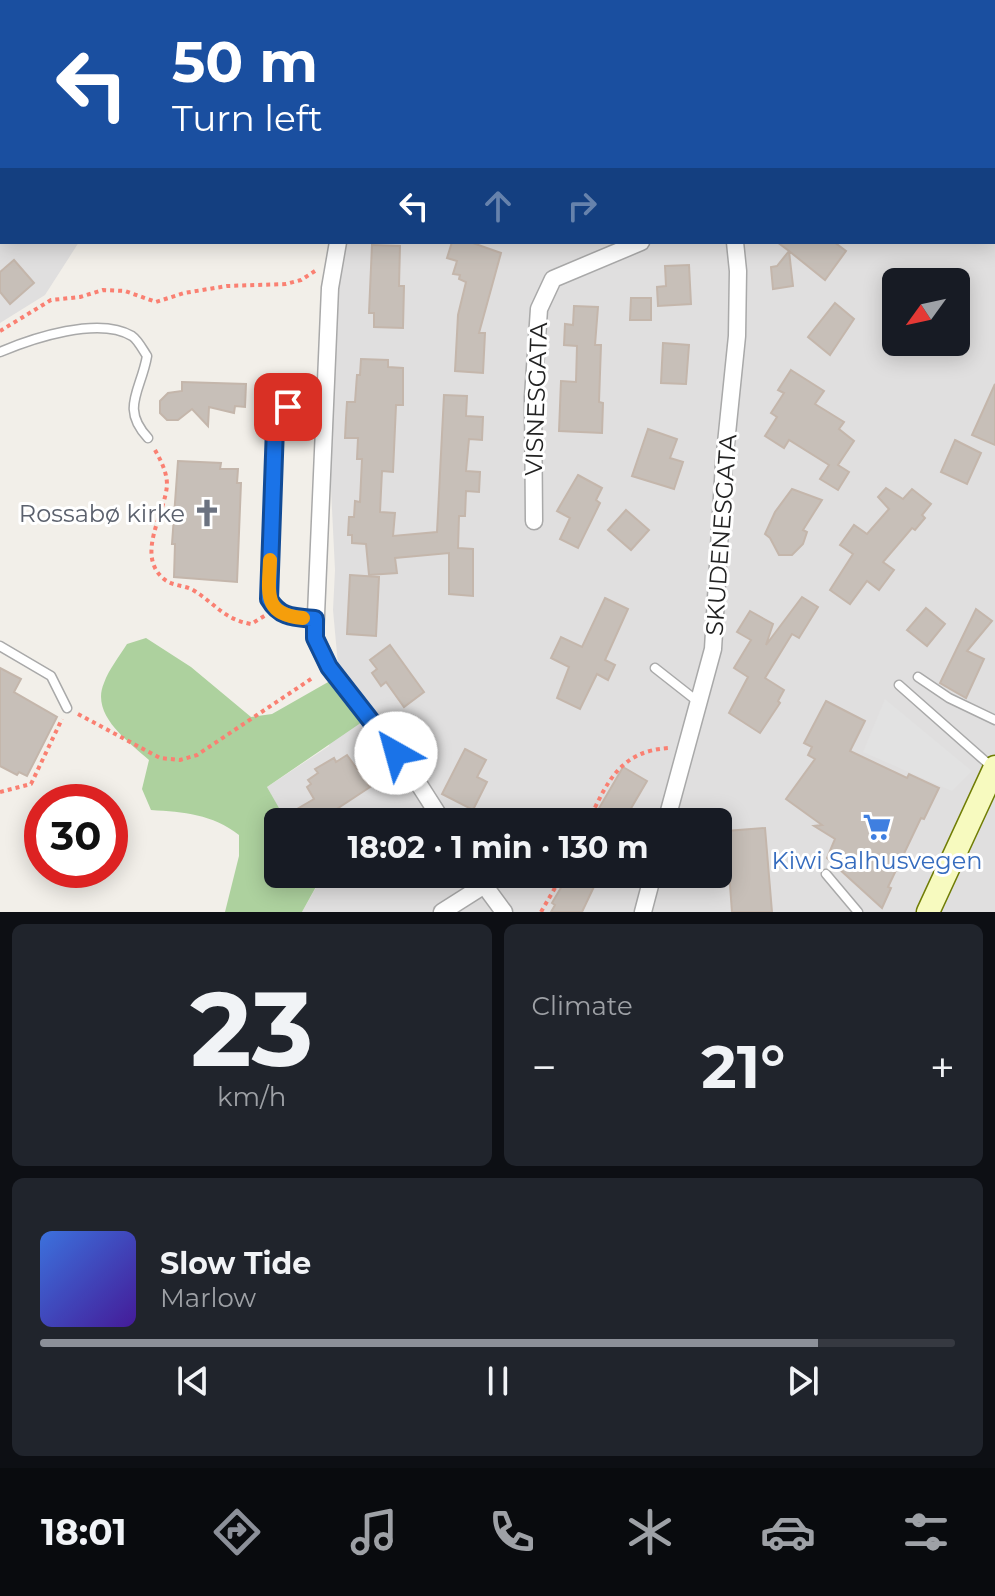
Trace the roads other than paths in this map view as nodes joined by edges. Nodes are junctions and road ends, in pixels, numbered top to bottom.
1 (636, 244) edge
2 (735, 244) edge
3 (337, 248) edge
4 (0, 352) edge
5 (325, 399) junction
6 (148, 438) road end
7 (534, 521) dead end
8 (315, 619) junction
9 (0, 646) edge
10 (655, 668) dead end
11 (918, 677) dead end
12 (899, 685) dead end
13 (697, 701) junction
14 (67, 708) road end
15 (995, 720) edge
16 (993, 776) edge
17 (434, 808) edge
18 (670, 808) edge
19 (826, 874) dead end
20 (470, 888) edge
21 (486, 888) edge
22 (649, 888) edge
23 (442, 912) edge
24 (504, 912) edge
25 (643, 912) edge
26 (858, 912) edge
27 (928, 912) edge

1 - 7 street, VISNESGATA
2 - 13 street, SKUDENESGATA
3 - 5 street
4 - 6 lane
5 - 8 street
5 - 8 lane
8 - 17 street
9 - 14 lane
10 - 13 lane
11 - 15 lane
12 - 16 lane
13 - 18 street, SKUDENESGATA
16 - 27 main road
19 - 26 lane
20 - 23 street
21 - 24 street
22 - 25 street

